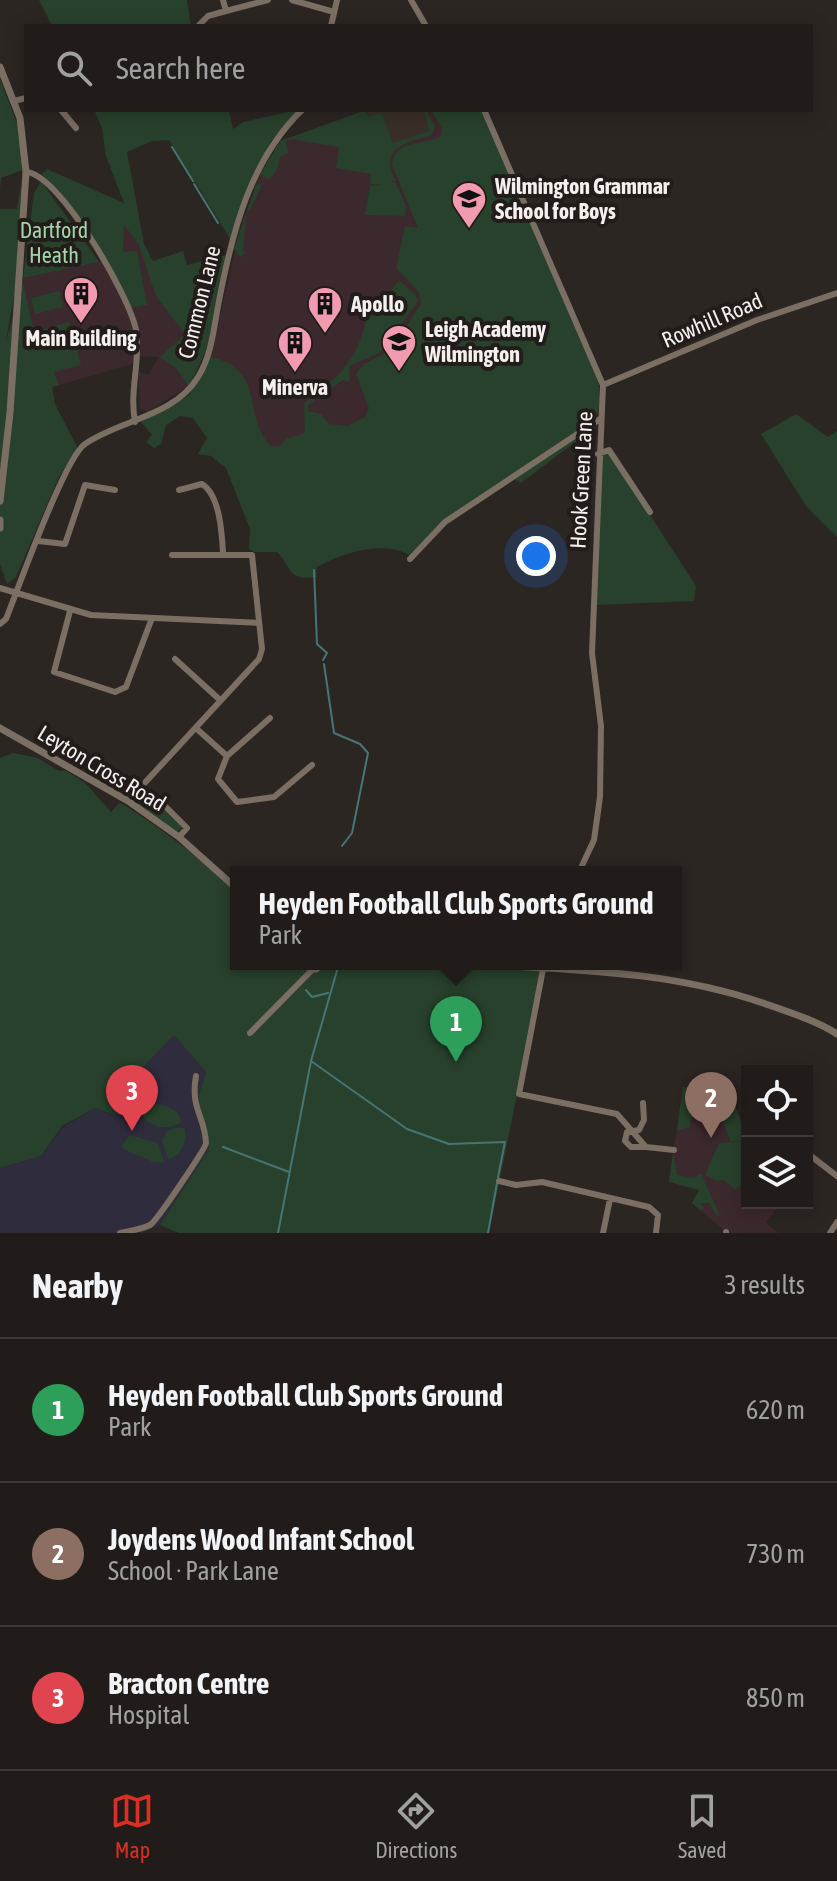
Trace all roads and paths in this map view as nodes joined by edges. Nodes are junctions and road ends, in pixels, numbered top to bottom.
1 (223, 0) edge
2 (268, 0) edge
3 (292, 0) edge
4 (337, 0) edge
5 (411, 0) edge
6 (226, 11) junction
7 (334, 12) junction
8 (200, 24) edge
9 (331, 24) edge
10 (425, 24) edge
11 (0, 67) edge
12 (24, 98) edge
13 (14, 101) junction
14 (63, 112) edge
15 (300, 112) edge
16 (485, 112) edge
17 (76, 128) dead end
18 (26, 172) junction
19 (837, 293) edge
20 (603, 385) junction
21 (600, 419) junction
22 (135, 422) junction
23 (599, 434) junction
24 (609, 450) junction
25 (598, 454) junction
26 (115, 490) dead end
27 (179, 490) dead end
28 (0, 501) edge
29 (650, 512) dead end
30 (0, 520) edge
31 (0, 528) edge
32 (38, 541) junction
33 (223, 553) junction
34 (172, 555) dead end
35 (410, 559) dead end
36 (0, 588) edge
37 (15, 593) junction
38 (70, 611) junction
39 (152, 618) junction
40 (259, 623) junction
41 (0, 624) edge
42 (175, 659) dead end
43 (220, 700) junction
44 (270, 718) dead end
45 (198, 730) junction
46 (2, 731) edge
47 (227, 756) junction
48 (312, 765) dead end
49 (140, 789) junction
50 (128, 801) junction
51 (179, 837) junction
52 (582, 866) edge
53 (230, 883) edge
54 (308, 970) edge
55 (543, 970) edge
56 (608, 970) edge
57 (250, 1033) dead end
58 (837, 1034) edge
59 (196, 1076) dead end
60 (643, 1103) dead end
61 (633, 1130) junction
62 (646, 1147) junction
63 (674, 1150) dead end
64 (813, 1158) edge
65 (837, 1176) edge
66 (499, 1181) dead end
67 (610, 1199) junction
68 (836, 1224) edge
69 (120, 1233) edge
70 (603, 1233) edge
71 (656, 1233) edge
72 (830, 1233) edge

1 - 6 street
2 - 6 street
3 - 7 street
4 - 7 street
5 - 10 street
6 - 8 street
7 - 9 street
11 - 13 street
12 - 13 street
13 - 18 street
14 - 17 street
15 - 22 street, Common Lane
16 - 20 street, Hook Green Lane
18 - 22 street
18 - 28 street
19 - 20 street, Rowhill Road
20 - 21 street, Hook Green Lane
21 - 23 street, Hook Green Lane
21 - 35 street
22 - 32 street, Common Lane
23 - 24 street
23 - 25 street, Hook Green Lane
24 - 25 street
24 - 29 street
25 - 52 street, Hook Green Lane
26 - 32 street
27 - 33 street
30 - 31 street
32 - 37 street, Common Lane
33 - 34 street
33 - 40 street
36 - 37 street
37 - 38 street
37 - 41 street, Common Lane
38 - 39 street
38 - 39 street
39 - 40 street
40 - 43 street
42 - 43 street
43 - 45 street
44 - 47 street
45 - 47 street
45 - 49 street
46 - 50 street, Leyton Cross Road
47 - 48 street
49 - 50 street
49 - 51 street, Leyton Cross Road
50 - 51 street, Leyton Cross Road
51 - 53 street, Leyton Cross Road
54 - 57 street
55 - 61 street
56 - 58 street
59 - 69 street
60 - 61 street
61 - 62 street
61 - 62 street
62 - 63 street
64 - 65 street
66 - 67 street
67 - 70 street
67 - 71 street
68 - 72 street

